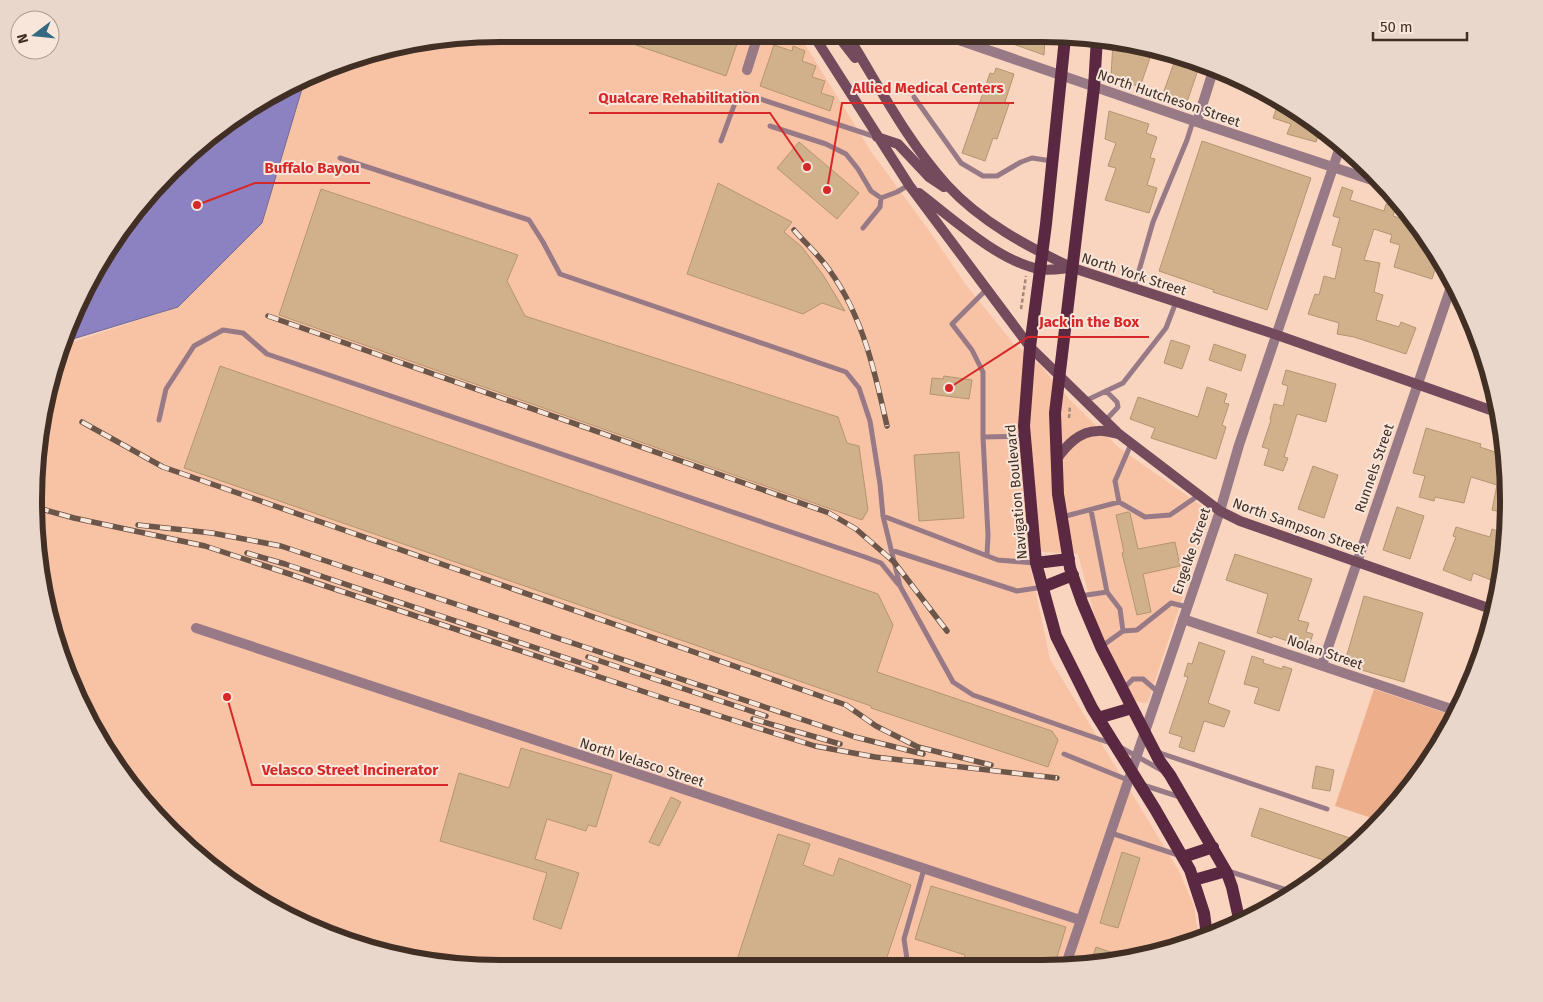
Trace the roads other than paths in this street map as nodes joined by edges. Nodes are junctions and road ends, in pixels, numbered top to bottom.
1 (756, 43) edge
2 (818, 43) edge
3 (844, 43) edge
4 (852, 43) edge
5 (967, 43) edge
6 (1065, 43) edge
7 (1097, 45) edge
8 (747, 70) dead end
9 (1212, 75) edge
10 (1062, 76) junction
11 (876, 81) junction
12 (1094, 87) junction
13 (914, 97) dead end
14 (1195, 121) junction
15 (770, 126) dead end
16 (877, 137) junction
17 (721, 141) dead end
18 (1338, 151) edge
19 (340, 158) dead end
20 (1052, 162) junction
21 (1333, 167) junction
22 (1367, 178) edge
23 (909, 185) junction
24 (881, 198) junction
25 (964, 200) junction
26 (863, 228) dead end
27 (1042, 254) junction
28 (1073, 268) junction
29 (1040, 269) junction
30 (1134, 288) junction
31 (987, 289) junction
32 (1449, 290) edge
33 (1176, 302) junction
34 (1276, 335) junction
35 (1030, 347) junction
36 (1059, 375) junction
37 (1418, 385) junction
38 (1106, 391) junction
39 (1084, 401) junction
40 (1491, 409) edge
41 (159, 420) dead end
42 (1104, 421) junction
43 (1119, 434) junction
44 (1024, 436) junction
45 (983, 437) junction
46 (1131, 444) junction
47 (1056, 460) junction
48 (1199, 495) junction
49 (1119, 502) junction
50 (1091, 510) junction
51 (1220, 511) junction
52 (883, 516) junction
53 (1062, 518) junction
54 (891, 550) junction
55 (986, 555) junction
56 (1069, 559) junction
57 (1356, 562) junction
58 (1036, 563) junction
59 (1073, 575) junction
60 (900, 586) junction
61 (1043, 587) junction
62 (1107, 592) junction
63 (1080, 596) junction
64 (1187, 607) junction
65 (1488, 608) edge
66 (1183, 619) junction
67 (196, 628) dead end
68 (1123, 631) junction
69 (1101, 647) junction
70 (1322, 665) junction
71 (1123, 689) junction
72 (1158, 692) junction
73 (1132, 708) junction
74 (1450, 709) edge
75 (1098, 718) junction
76 (1144, 732) junction
77 (1114, 744) junction
78 (1155, 752) junction
79 (1064, 754) dead end
80 (1136, 756) junction
81 (1170, 775) junction
82 (1133, 778) junction
83 (1184, 798) junction
84 (1328, 809) dead end
85 (1110, 833) junction
86 (1213, 847) junction
87 (1183, 856) junction
88 (924, 869) junction
89 (1226, 870) junction
90 (1194, 880) junction
91 (1285, 889) edge
92 (1238, 915) edge
93 (1080, 920) junction
94 (1206, 929) edge
95 (907, 959) edge
96 (1068, 959) edge

1 - 8 street
2 - 16 main road
3 - 11 main road
4 - 11 main road, North York Street
5 - 10 street, North Hutcheson Street
6 - 10 main road, Navigation Boulevard
7 - 12 main road
9 - 14 street
10 - 12 street, North Hutcheson Street
10 - 20 main road, Navigation Boulevard
11 - 25 main road, North York Street
12 - 14 street, North Hutcheson Street
12 - 28 main road
13 - 20 lane
14 - 21 street, North Hutcheson Street
14 - 30 lane
15 - 24 lane
16 - 17 lane
16 - 23 main road
16 - 25 main road
18 - 21 street, Engelke Street
19 - 52 lane
20 - 27 main road, Navigation Boulevard
21 - 22 street, North Hutcheson Street
21 - 34 street, Engelke Street
23 - 24 lane
23 - 29 main road
23 - 31 main road
24 - 26 lane
25 - 27 main road, North York Street
27 - 28 main road, North York Street
27 - 29 main road, Navigation Boulevard
28 - 29 main road
28 - 30 main road, North York Street
28 - 36 main road
29 - 35 main road, Navigation Boulevard
30 - 33 main road, North York Street
31 - 35 main road
31 - 45 lane
32 - 37 street, Runnels Street
33 - 34 main road, North York Street
33 - 38 lane
34 - 37 main road, North York Street
34 - 51 street, Engelke Street
35 - 36 main road, North Sampson Street
35 - 44 main road, Navigation Boulevard
36 - 39 main road, North Sampson Street
36 - 47 main road
37 - 40 main road, North York Street
37 - 57 street, Runnels Street
38 - 39 lane
38 - 42 lane
39 - 42 main road, North Sampson Street
41 - 60 lane
42 - 43 main road, North Sampson Street
43 - 46 main road, North Sampson Street
43 - 47 main road
44 - 45 lane
44 - 58 main road, Navigation Boulevard
45 - 55 lane
46 - 48 main road, North Sampson Street
46 - 49 lane
47 - 53 main road
48 - 49 lane
48 - 51 main road, North Sampson Street
49 - 50 lane
50 - 53 lane
50 - 62 lane
51 - 57 main road, North Sampson Street
51 - 64 street, Engelke Street
52 - 54 lane
52 - 55 lane
53 - 56 main road
54 - 60 lane
54 - 61 lane
55 - 58 lane
56 - 58 main road
56 - 59 main road
57 - 65 main road, North Sampson Street
57 - 70 street, Runnels Street
58 - 61 main road, Navigation Boulevard
59 - 61 main road
59 - 63 main road
60 - 77 lane
61 - 75 main road, Navigation Boulevard
62 - 63 lane
62 - 68 lane
63 - 69 main road
64 - 66 street, Engelke Street
64 - 68 lane
66 - 70 street, Nolan Street
66 - 72 street, Engelke Street
67 - 88 street, North Velasco Street
68 - 69 lane
69 - 71 main road
70 - 74 street, Nolan Street
71 - 72 lane
71 - 73 main road
72 - 76 street, Engelke Street
73 - 75 main road
73 - 76 main road
75 - 77 main road, Navigation Boulevard
76 - 78 main road
76 - 80 street, Engelke Street
77 - 80 lane
77 - 82 main road, Navigation Boulevard
78 - 81 main road
78 - 84 lane
79 - 82 lane
80 - 81 lane
80 - 82 street, Engelke Street
81 - 83 main road
82 - 83 lane
82 - 85 street, Engelke Street
82 - 87 main road, Navigation Boulevard
83 - 86 main road
85 - 87 lane
85 - 93 street, Engelke Street
86 - 87 main road
86 - 89 main road
87 - 90 main road, Navigation Boulevard
88 - 93 street, North Velasco Street
88 - 95 lane
89 - 90 main road
89 - 91 lane
89 - 92 main road
90 - 94 main road, Navigation Boulevard
93 - 96 street, Engelke Street

